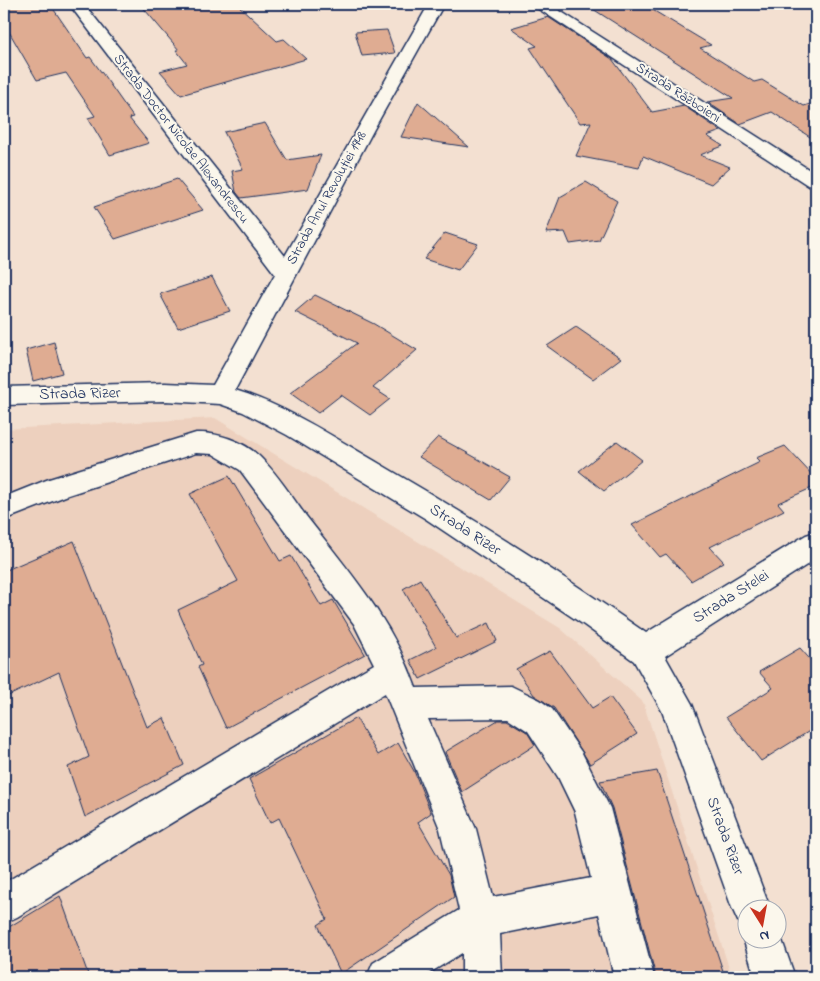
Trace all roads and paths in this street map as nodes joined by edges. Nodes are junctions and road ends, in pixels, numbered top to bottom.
1 (76, 4) edge
2 (438, 4) edge
3 (539, 4) edge
4 (816, 182) edge
5 (286, 273) junction
6 (220, 395) junction
7 (4, 396) edge
8 (4, 509) edge
9 (816, 544) edge
10 (645, 651) junction
11 (394, 670) junction
12 (405, 704) junction
13 (612, 893) junction
14 (747, 898) edge
15 (4, 904) edge
16 (480, 919) junction
17 (765, 948) edge
18 (387, 977) edge
19 (482, 977) edge
20 (634, 977) edge
21 (775, 977) edge

1 - 5 street, Strada Doctor Nicolae Alexandrescu
2 - 5 street, Strada Anul Revoluției 1948
3 - 4 street, Strada Războieni
5 - 6 street, Strada Anul Revoluției 1948
6 - 7 street, Strada Rizer
6 - 10 street, Strada Rizer
8 - 11 street
9 - 10 street, Strada Stelei
10 - 14 street, Strada Rizer
11 - 12 street
11 - 15 street
12 - 13 street
12 - 16 street
13 - 16 street
13 - 20 street
16 - 18 street
16 - 19 street
17 - 21 street

